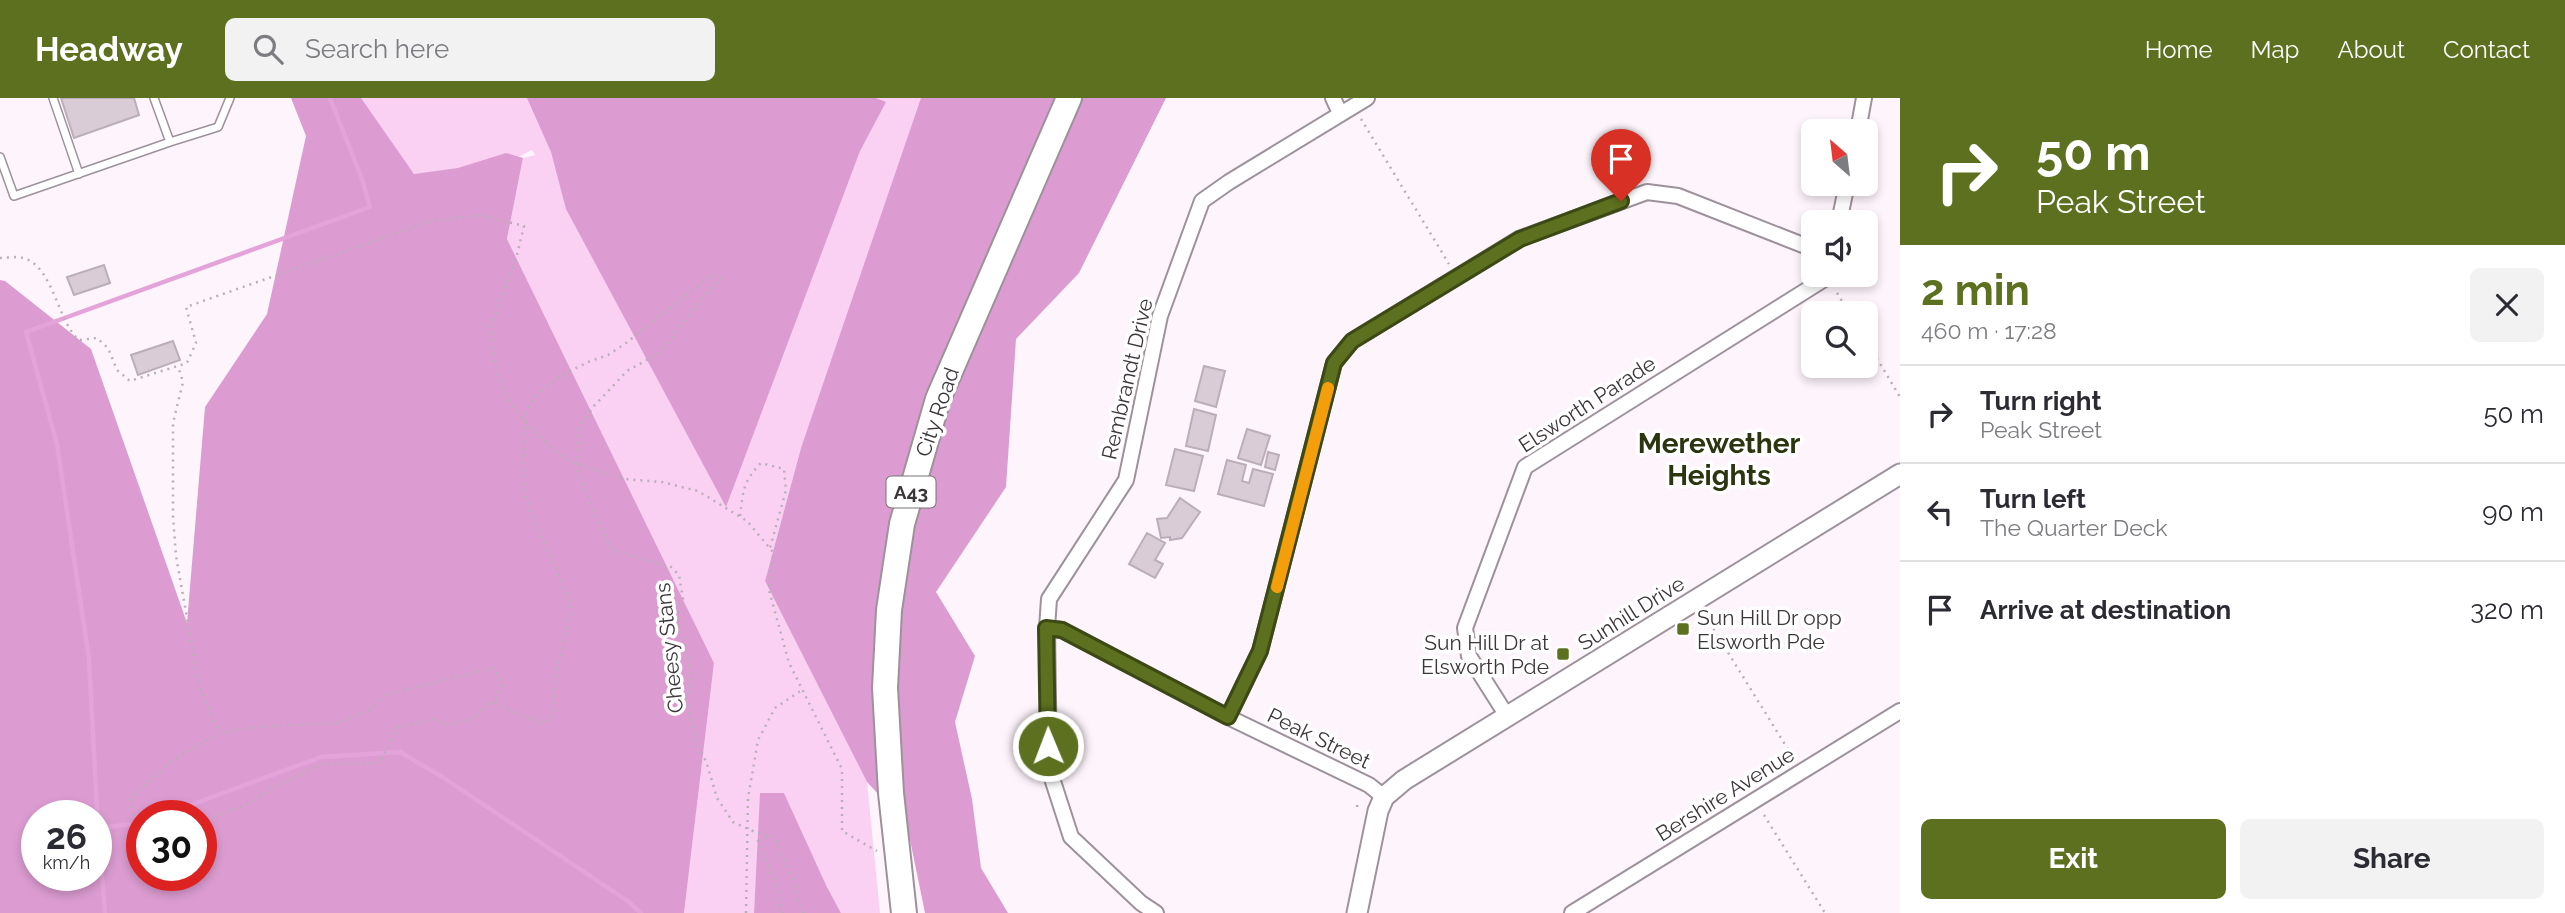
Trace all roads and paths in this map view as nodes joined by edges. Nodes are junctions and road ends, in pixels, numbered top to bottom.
1 (53, 98) edge
2 (154, 98) edge
3 (230, 98) edge
4 (1069, 98) edge
5 (1333, 98) edge
6 (1367, 98) edge
7 (1864, 98) edge
8 (1340, 113) junction
9 (1361, 119) dead end
10 (1860, 119) edge
11 (170, 142) junction
12 (0, 157) edge
13 (79, 174) junction
14 (1801, 244) edge
15 (0, 258) edge
16 (1449, 264) dead end
17 (1812, 287) edge
18 (1837, 293) dead end
19 (1842, 301) edge
20 (1878, 360) edge
21 (178, 366) junction
22 (1900, 397) edge
23 (525, 421) junction
24 (579, 464) junction
25 (1900, 474) edge
26 (740, 516) junction
27 (770, 548) junction
28 (1706, 617) dead end
29 (1046, 628) junction
30 (802, 690) junction
31 (495, 703) junction
32 (1900, 711) edge
33 (1507, 716) junction
34 (1228, 717) junction
35 (220, 733) junction
36 (1794, 759) dead end
37 (1384, 797) junction
38 (131, 800) edge
39 (1358, 801) dead end
40 (1357, 807) dead end
41 (1764, 815) dead end
42 (217, 816) edge
43 (747, 828) junction
44 (771, 836) junction
45 (899, 863) junction
46 (1591, 908) edge
47 (746, 913) edge
48 (783, 913) edge
49 (804, 913) edge
50 (904, 913) edge
51 (1156, 913) edge
52 (1357, 913) edge
53 (1572, 913) edge
54 (1825, 913) edge

1 - 13 lane
2 - 11 lane
3 - 11 lane
4 - 45 highway, City Road / A43
5 - 8 street
6 - 8 street, Rembrandt Drive
7 - 10 street
8 - 29 street, Rembrandt Drive
9 - 16 path
11 - 13 lane
12 - 13 lane
14 - 34 street
15 - 21 path
17 - 33 street, Elsworth Parade
18 - 19 path
20 - 22 path
21 - 23 path
21 - 35 path
23 - 24 path
23 - 24 path, Cheesy Stans
23 - 31 path, Cheesy Stans
24 - 26 path
24 - 43 path, Cheesy Stans
25 - 33 street, Sunhill Drive
26 - 27 path
26 - 27 path
27 - 30 path
28 - 36 path
29 - 34 street, Peak Street
29 - 51 street, Rembrandt Drive
30 - 43 path
30 - 45 path
31 - 35 path
31 - 42 path
32 - 46 street, Bershire Avenue
33 - 37 street, Sunhill Drive
34 - 37 street, Peak Street
35 - 38 path
37 - 52 street
39 - 40 path
41 - 54 path
43 - 44 path, Cheesy Stans
43 - 47 path
44 - 48 path
44 - 49 path
45 - 50 highway, City Road / A43
46 - 53 street, Bershire Avenue

